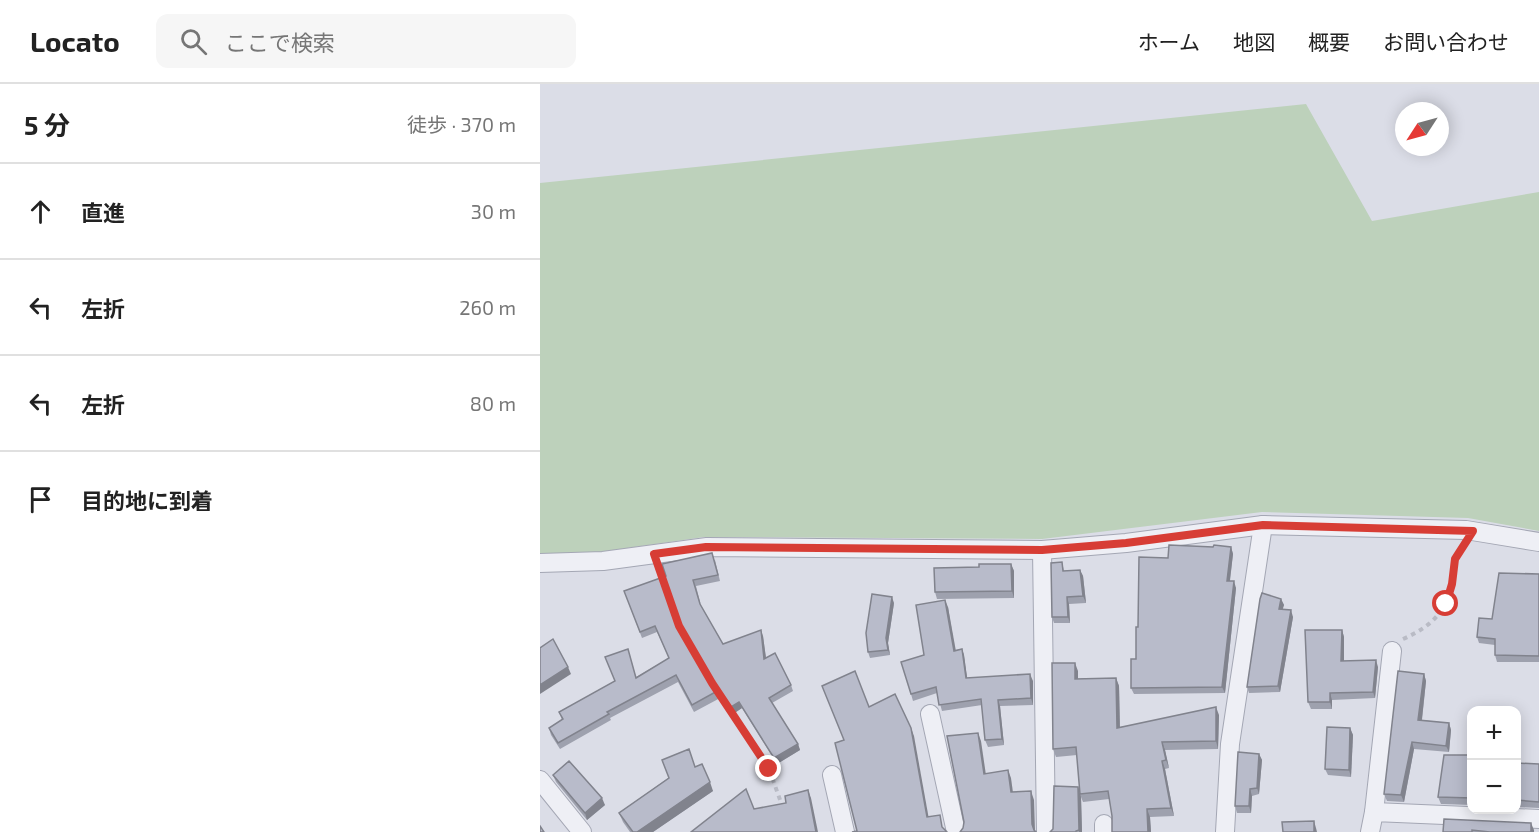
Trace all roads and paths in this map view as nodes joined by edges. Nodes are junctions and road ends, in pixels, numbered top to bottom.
1 (1263, 525) junction
2 (1473, 531) junction
3 (1539, 542) edge
4 (1042, 550) junction
5 (540, 562) edge
6 (1392, 651) joint
7 (718, 693) edge
8 (930, 714) dead end
9 (832, 775) dead end
10 (540, 780) edge
11 (1374, 812) junction
12 (784, 813) edge
13 (1539, 819) edge
14 (582, 832) edge
15 (845, 832) edge
16 (956, 832) edge
17 (1046, 832) edge
18 (1225, 832) edge
19 (1371, 832) edge

1 - 2 street
1 - 4 street
1 - 18 street
2 - 3 street
2 - 6 path
4 - 5 street
4 - 17 street
6 - 11 street
7 - 12 path
8 - 16 street
9 - 15 street
10 - 14 street
11 - 13 street
11 - 19 street

